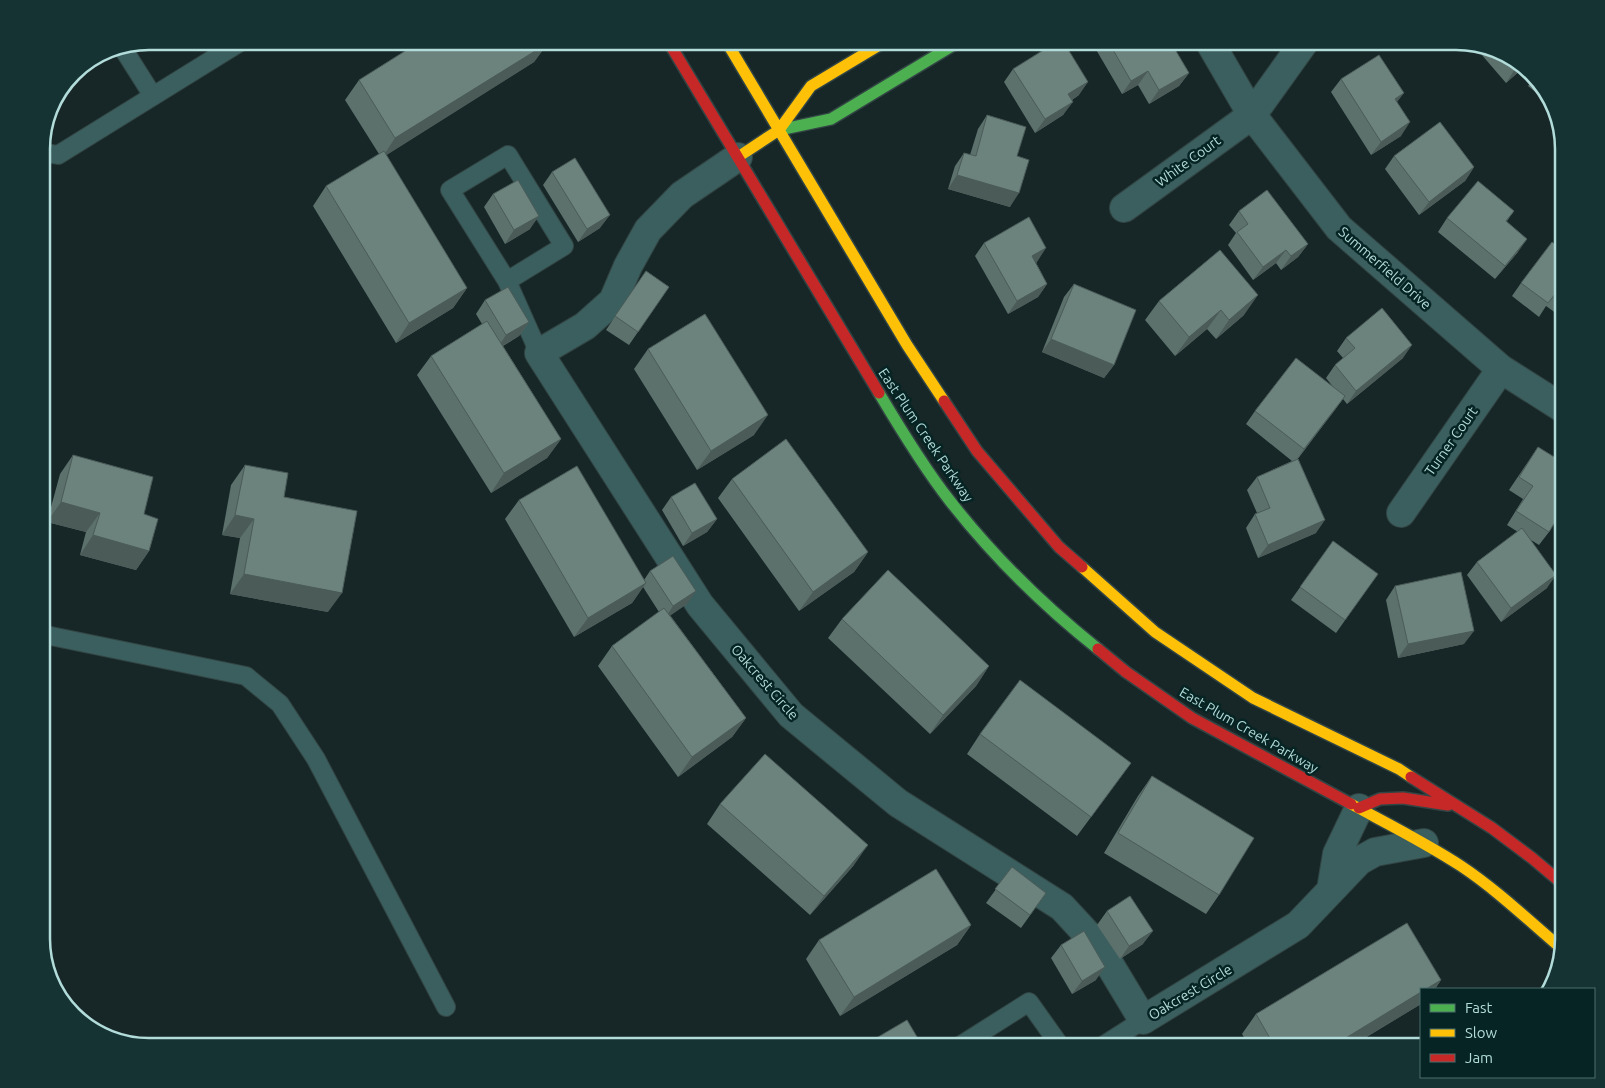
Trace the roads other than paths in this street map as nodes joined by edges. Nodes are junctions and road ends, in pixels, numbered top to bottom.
1 (227, 50) edge
2 (673, 50) edge
3 (731, 50) edge
4 (871, 50) edge
5 (945, 50) edge
6 (1214, 50) edge
7 (1299, 50) edge
8 (126, 53) edge
9 (153, 96) junction
10 (1252, 115) junction
11 (779, 130) junction
12 (50, 154) edge
13 (738, 157) junction
14 (1124, 208) dead end
15 (507, 281) junction
16 (539, 353) junction
17 (1501, 370) junction
18 (1555, 404) edge
19 (1401, 513) dead end
20 (50, 636) edge
21 (1460, 806) junction
22 (1360, 808) junction
23 (1424, 843) junction
24 (1555, 878) edge
25 (1331, 890) junction
26 (1555, 943) edge
27 (446, 1007) dead end
28 (1142, 1020) junction
29 (972, 1038) edge
30 (1055, 1038) edge
31 (1115, 1038) edge

1 - 9 lane
2 - 13 main road, East Plum Creek Parkway
3 - 11 main road
4 - 11 main road
5 - 11 main road
6 - 10 street, Summerfield Drive
7 - 10 street, White Court
8 - 9 lane
9 - 12 lane
10 - 14 street, White Court
10 - 17 street, Summerfield Drive
11 - 13 main road
11 - 21 main road
13 - 16 street
13 - 22 main road, East Plum Creek Parkway
15 - 15 lane
15 - 16 lane
16 - 28 street, Oakcrest Circle
17 - 18 street, Summerfield Drive
17 - 19 street, Turner Court
20 - 27 lane
21 - 22 main road
21 - 24 main road
22 - 23 main road, East Plum Creek Parkway
22 - 25 street
23 - 25 street, Oakcrest Circle
23 - 26 main road, East Plum Creek Parkway
25 - 28 street, Oakcrest Circle
28 - 31 lane
29 - 30 lane

